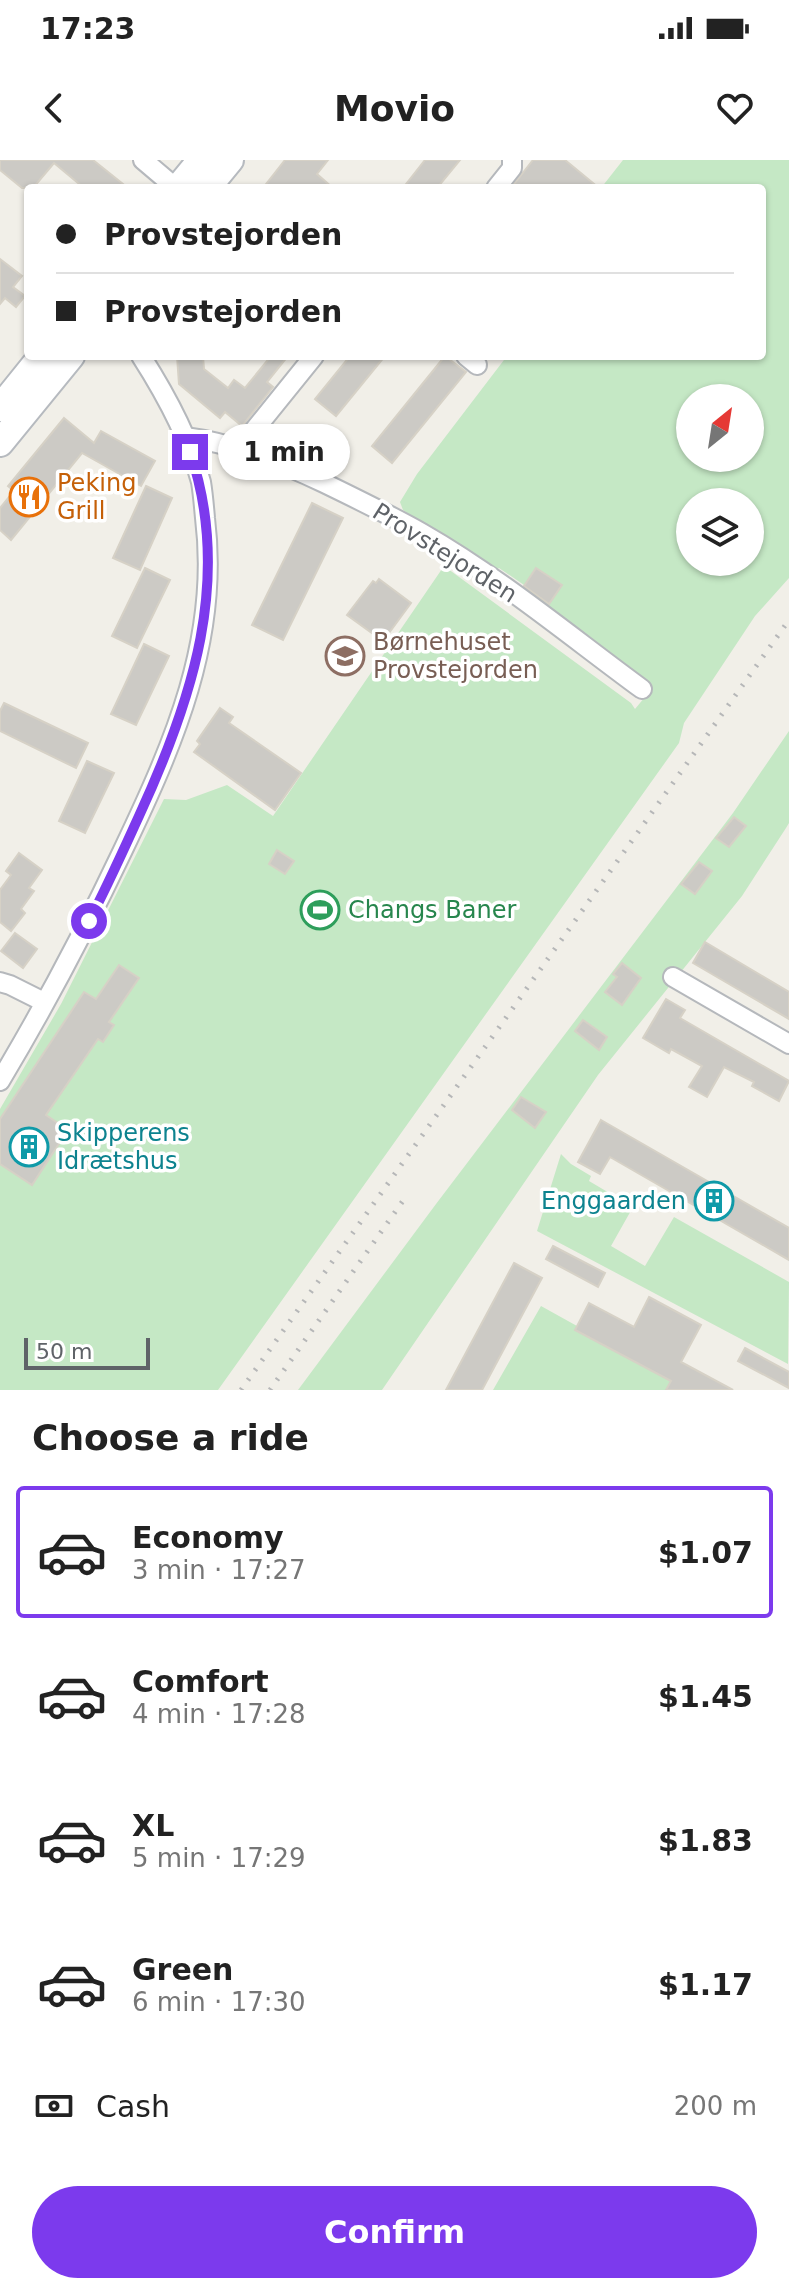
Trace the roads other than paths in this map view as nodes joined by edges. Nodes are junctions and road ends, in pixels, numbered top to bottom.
1 (143, 160) edge
2 (201, 160) edge
3 (230, 160) edge
4 (512, 160) edge
5 (172, 184) edge
6 (180, 184) edge
7 (210, 184) edge
8 (499, 184) edge
9 (40, 360) edge
10 (67, 360) edge
11 (144, 360) edge
12 (311, 360) edge
13 (4, 421) edge
14 (185, 437) junction
15 (242, 450) junction
16 (642, 689) dead end
17 (673, 977) dead end
18 (0, 982) edge
19 (44, 1002) junction
20 (789, 1044) edge
21 (0, 1081) edge

1 - 5 street
2 - 6 main road
3 - 7 main road
4 - 8 street
9 - 13 main road
10 - 13 main road
11 - 14 street
12 - 15 street
14 - 15 street, Provstejorden
14 - 19 street
15 - 16 street, Provstejorden
17 - 20 street
18 - 19 street
19 - 21 street

